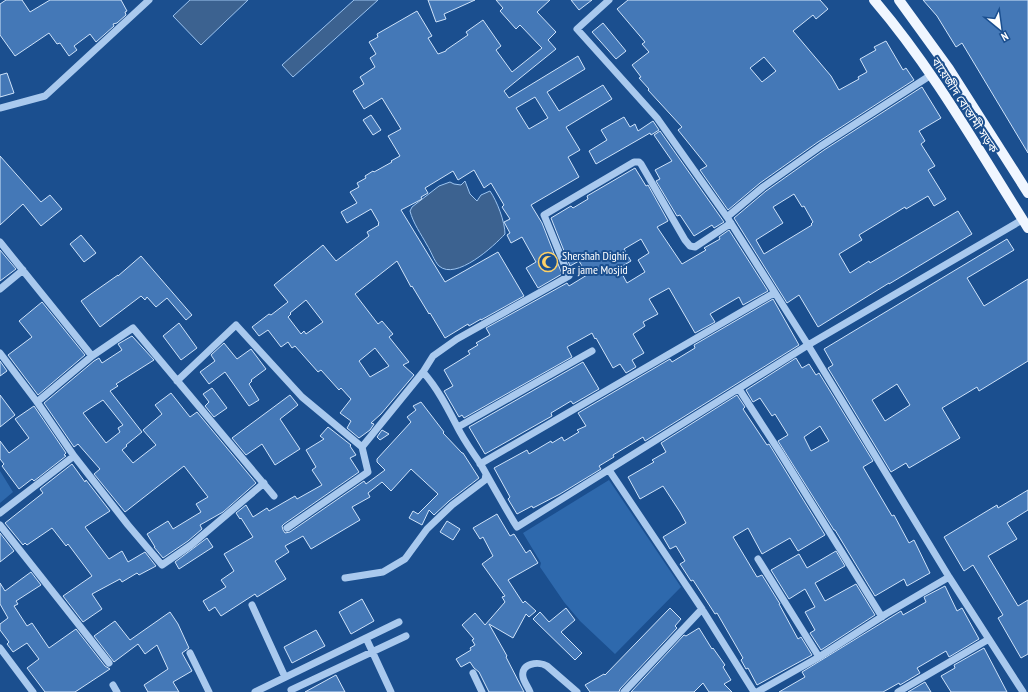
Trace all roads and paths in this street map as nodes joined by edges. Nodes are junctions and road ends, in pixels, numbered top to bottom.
1 (149, 0) edge
2 (609, 0) edge
3 (874, 0) edge
4 (899, 0) edge
5 (931, 75) junction
6 (0, 108) edge
7 (1028, 193) edge
8 (729, 220) junction
9 (1026, 221) edge
10 (0, 242) edge
11 (23, 270) junction
12 (0, 289) edge
13 (774, 293) junction
14 (808, 345) junction
15 (592, 351) dead end
16 (0, 353) edge
17 (92, 356) junction
18 (423, 372) junction
19 (177, 381) junction
20 (739, 389) junction
21 (37, 402) junction
22 (458, 427) junction
23 (362, 447) junction
24 (74, 456) junction
25 (480, 464) junction
26 (609, 470) junction
27 (486, 474) junction
28 (264, 484) junction
29 (274, 496) dead end
30 (0, 513) edge
31 (0, 526) edge
32 (287, 528) dead end
33 (758, 559) dead end
34 (949, 577) junction
35 (345, 578) dead end
36 (252, 605) dead end
37 (702, 609) junction
38 (882, 617) junction
39 (399, 622) dead end
40 (406, 636) dead end
41 (366, 638) junction
42 (989, 638) junction
43 (0, 648) edge
44 (190, 653) dead end
45 (372, 653) junction
46 (819, 657) junction
47 (110, 663) dead end
48 (473, 673) dead end
49 (285, 678) junction
50 (113, 685) dead end
51 (33, 692) edge
52 (117, 692) edge
53 (209, 692) edge
54 (255, 692) edge
55 (290, 692) edge
56 (391, 692) edge
57 (482, 692) edge
58 (530, 692) edge
59 (577, 692) edge
60 (624, 692) edge
61 (755, 692) edge
62 (898, 692) edge
63 (1023, 692) edge

1 - 6 street
2 - 8 street
3 - 5 main road, বায়েজীদ বোস্তামী সড়ক
4 - 7 main road, বায়েজীদ বোস্তামী সড়ক
5 - 8 street
5 - 9 main road, বায়েজীদ বোস্তামী সড়ক
8 - 13 street
8 - 18 street
9 - 14 street
10 - 11 street
11 - 12 street
11 - 17 street
13 - 14 street
13 - 25 street
14 - 20 street
14 - 34 street
15 - 22 street
16 - 21 street
17 - 19 street
17 - 21 street
18 - 22 street
18 - 23 street
19 - 23 street
19 - 28 street
20 - 26 street
20 - 38 street
21 - 24 street
22 - 25 street
23 - 32 street
24 - 28 street
24 - 30 street
25 - 27 street
26 - 27 street
26 - 37 street
27 - 35 street
28 - 29 street
31 - 47 street
33 - 46 street
34 - 38 street
34 - 42 street
36 - 49 street
37 - 60 street
37 - 61 street
38 - 46 street
39 - 41 street
40 - 45 street
41 - 45 street
41 - 49 street
42 - 62 street
42 - 63 street
43 - 51 street
44 - 53 street
45 - 55 street
45 - 56 street
46 - 61 street
48 - 57 street
49 - 54 street
50 - 52 street
58 - 59 street

